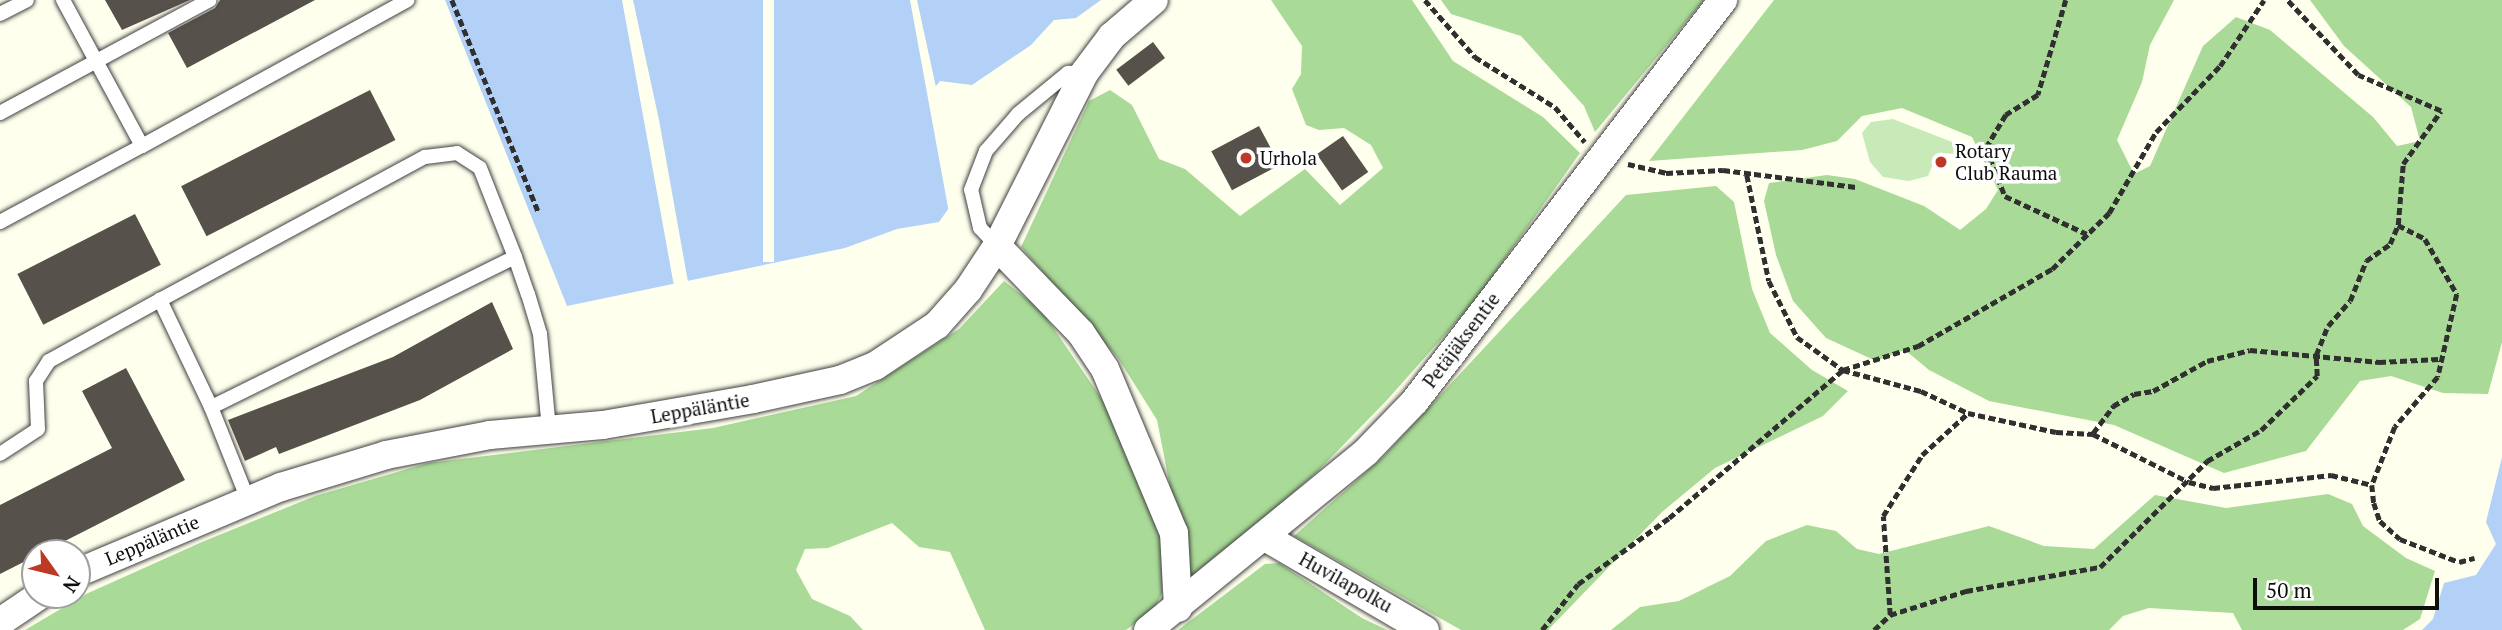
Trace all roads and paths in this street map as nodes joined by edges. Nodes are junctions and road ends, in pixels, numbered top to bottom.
1 (27, 0) edge
2 (63, 0) edge
3 (209, 0) edge
4 (408, 0) edge
5 (452, 0) edge
6 (1154, 0) edge
7 (1425, 0) edge
8 (1723, 0) edge
9 (2066, 0) edge
10 (2263, 0) edge
11 (2287, 0) edge
12 (0, 14) edge
13 (96, 62) junction
14 (1085, 72) junction
15 (0, 113) edge
16 (142, 146) junction
17 (1598, 157) junction
18 (1747, 175) junction
19 (1856, 187) dead end
20 (539, 213) dead end
21 (0, 222) edge
22 (2398, 225) junction
23 (2087, 234) junction
24 (997, 246) junction
25 (514, 257) junction
26 (160, 300) junction
27 (2316, 355) junction
28 (2439, 359) junction
29 (1843, 370) junction
30 (211, 407) junction
31 (1968, 413) junction
32 (549, 429) junction
33 (2093, 434) junction
34 (0, 454) edge
35 (2189, 482) junction
36 (2372, 485) junction
37 (248, 500) junction
38 (1265, 537) junction
39 (2474, 558) dead end
40 (91, 567) edge
41 (21, 608) edge
42 (1178, 608) junction
43 (1890, 615) junction
44 (0, 622) edge
45 (1148, 630) edge
46 (1424, 630) edge
47 (1542, 630) edge
48 (1874, 630) edge

1 - 12 lane
2 - 13 lane
3 - 13 lane
4 - 16 lane
5 - 20 path
6 - 14 street, Leppäläntie
7 - 17 path
8 - 17 street, Petäjäksentie
9 - 23 path
10 - 23 path
11 - 22 path
13 - 15 lane
13 - 16 lane
14 - 24 street, Leppäläntie
14 - 24 lane
16 - 21 lane
17 - 18 path
17 - 38 street, Petäjäksentie
18 - 19 path
18 - 29 path
22 - 27 path
22 - 28 path
23 - 29 path
24 - 32 street, Leppäläntie
24 - 42 street
25 - 26 lane
25 - 30 lane
25 - 32 lane
26 - 30 lane
26 - 34 lane
27 - 28 path
27 - 33 path
27 - 35 path
28 - 36 path
29 - 31 path
29 - 47 path
30 - 37 lane
31 - 33 path
31 - 43 path
32 - 37 street, Leppäläntie
33 - 35 path
35 - 36 path
35 - 43 path
36 - 39 path
37 - 40 street, Leppäläntie
38 - 42 street, Petäjäksentie
38 - 46 street, Huvilapolku
41 - 44 street
42 - 45 street, Petäjäksentie
43 - 48 path

